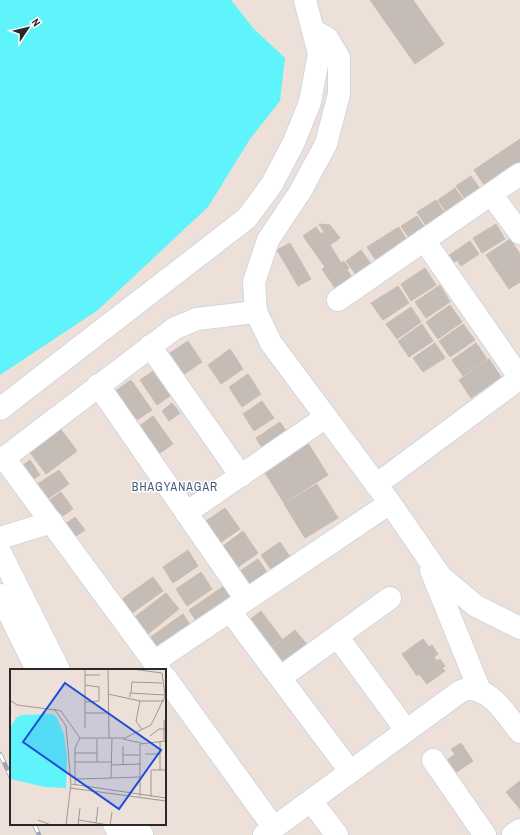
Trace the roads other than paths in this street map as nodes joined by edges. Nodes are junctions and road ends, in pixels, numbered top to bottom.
1 (305, 0) edge
2 (313, 30) junction
3 (520, 174) edge
4 (491, 194) junction
5 (520, 233) edge
6 (424, 240) junction
7 (338, 300) dead end
8 (256, 312) junction
9 (150, 346) junction
10 (520, 378) edge
11 (98, 385) junction
12 (0, 409) edge
13 (326, 418) junction
14 (2, 459) edge
15 (241, 476) junction
16 (376, 485) junction
17 (390, 504) junction
18 (186, 513) junction
19 (52, 522) junction
20 (0, 538) edge
21 (0, 552) edge
22 (425, 556) junction
23 (0, 595) edge
24 (390, 598) dead end
25 (238, 605) junction
26 (520, 628) edge
27 (337, 636) junction
28 (37, 669) edge
29 (58, 669) edge
30 (159, 669) edge
31 (161, 669) edge
32 (281, 677) junction
33 (166, 679) edge
34 (480, 691) junction
35 (406, 730) junction
36 (520, 732) edge
37 (433, 760) dead end
38 (350, 771) junction
39 (311, 801) junction
40 (115, 825) edge
41 (137, 825) edge
42 (520, 830) edge
43 (269, 832) edge
44 (120, 835) edge
45 (142, 835) edge
46 (337, 835) edge
47 (485, 835) edge
48 (513, 835) edge

1 - 2 street
2 - 8 street
2 - 12 street
3 - 4 street
4 - 5 street
4 - 6 street
6 - 7 street
6 - 10 street
8 - 9 street
8 - 13 street
9 - 11 street
9 - 15 street
10 - 16 street
11 - 14 street
11 - 18 street
13 - 15 street
13 - 16 street
14 - 19 street
15 - 18 street
16 - 17 street
17 - 22 street
17 - 25 street
18 - 25 street
19 - 20 street
19 - 30 street
21 - 29 street
22 - 26 street
22 - 34 street
23 - 28 street
24 - 27 street
25 - 31 street
25 - 32 street
27 - 32 street
27 - 35 street
32 - 38 street
33 - 43 street
34 - 35 street
34 - 36 street
35 - 38 street
37 - 47 street
38 - 39 street
39 - 43 street
39 - 46 street
40 - 44 street
41 - 45 street
42 - 48 street

